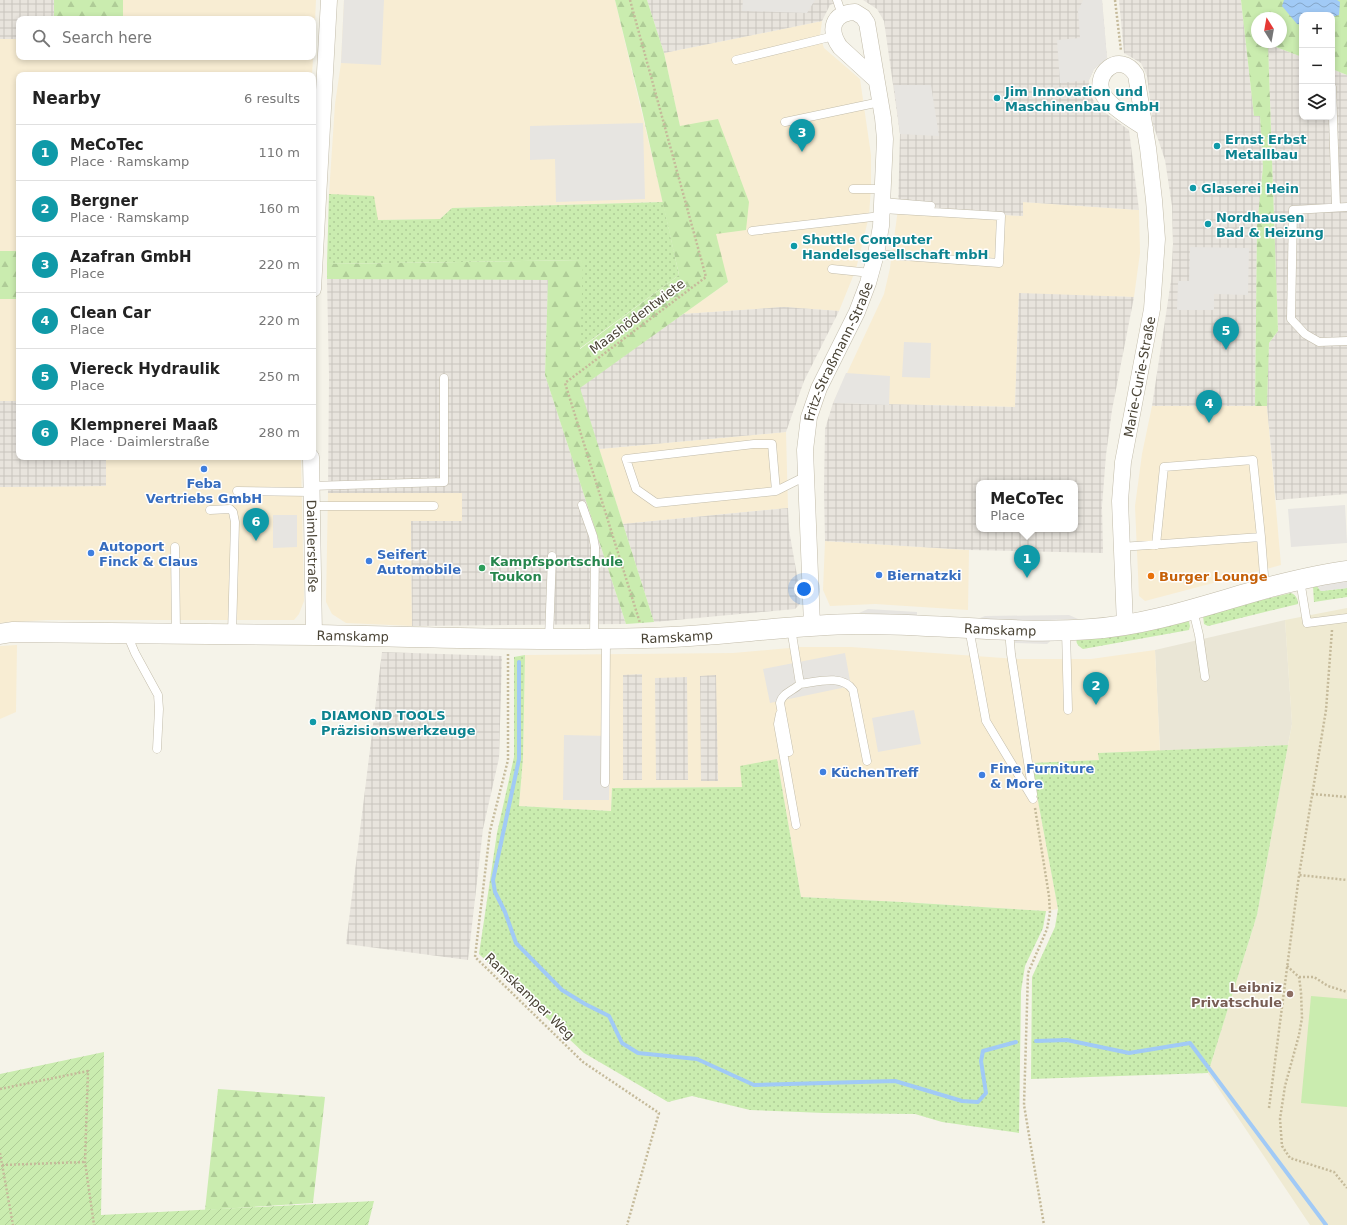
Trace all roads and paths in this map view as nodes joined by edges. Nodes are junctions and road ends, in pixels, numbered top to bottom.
1 (329, 0) edge
2 (630, 0) edge
3 (1115, 0) edge
4 (839, 7) edge
5 (834, 36) junction
6 (736, 60) dead end
7 (1122, 64) junction
8 (876, 80) junction
9 (880, 102) junction
10 (1333, 120) edge
11 (785, 122) dead end
12 (1145, 128) junction
13 (316, 188) edge
14 (853, 189) dead end
15 (882, 204) junction
16 (1336, 207) junction
17 (1347, 207) edge
18 (1008, 213) dead end
19 (752, 231) dead end
20 (876, 254) junction
21 (832, 269) dead end
22 (871, 274) junction
23 (1347, 341) edge
24 (444, 378) dead end
25 (311, 460) edge
26 (806, 476) junction
27 (237, 491) dead end
28 (776, 491) junction
29 (311, 494) junction
30 (582, 505) dead end
31 (434, 506) dead end
32 (210, 510) dead end
33 (1261, 537) junction
34 (1156, 545) junction
35 (175, 547) dead end
36 (1121, 548) junction
37 (552, 556) dead end
38 (1347, 571) edge
39 (1300, 580) junction
40 (1265, 589) junction
41 (1192, 609) junction
42 (1347, 618) edge
43 (1332, 620) junction
44 (812, 625) junction
45 (1125, 625) junction
46 (791, 627) junction
47 (969, 628) junction
48 (1009, 630) junction
49 (1066, 630) junction
50 (127, 633) junction
51 (0, 634) edge
52 (176, 634) junction
53 (232, 634) junction
54 (314, 635) junction
55 (645, 638) junction
56 (508, 639) junction
57 (548, 639) junction
58 (600, 639) junction
59 (1205, 677) dead end
60 (800, 684) junction
61 (781, 709) junction
62 (1068, 710) dead end
63 (157, 749) dead end
64 (789, 752) dead end
65 (867, 761) dead end
66 (605, 783) dead end
67 (1312, 794) junction
68 (1347, 797) edge
69 (1033, 799) junction
70 (796, 825) dead end
71 (1299, 875) junction
72 (1347, 880) edge
73 (1287, 966) junction
74 (1299, 977) junction
75 (1347, 992) edge
76 (0, 1089) edge
77 (1269, 1108) dead end
78 (0, 1153) edge
79 (86, 1162) junction
80 (2, 1165) junction
81 (1347, 1188) edge
82 (12, 1225) edge
83 (94, 1225) edge
84 (626, 1225) edge
85 (1044, 1225) edge

1 - 13 street
2 - 55 path, Maashödentwiete
3 - 7 path
4 - 5 street, Fritz-Straßmann-Straße
4 - 8 street, Fritz-Straßmann-Straße
5 - 6 lane
5 - 8 street
7 - 12 street, Marie-Curie-Straße
7 - 12 street
8 - 9 street, Fritz-Straßmann-Straße
9 - 11 lane
9 - 15 street, Fritz-Straßmann-Straße
10 - 16 lane
12 - 36 street, Marie-Curie-Straße
14 - 15 lane
15 - 18 lane
15 - 19 lane
15 - 20 street, Fritz-Straßmann-Straße
15 - 20 lane
16 - 17 lane
16 - 23 lane
20 - 22 street, Fritz-Straßmann-Straße
21 - 22 lane
22 - 26 street, Fritz-Straßmann-Straße
24 - 29 lane
25 - 29 street, Daimlerstraße
26 - 28 lane
26 - 44 street, Fritz-Straßmann-Straße
27 - 29 lane
28 - 28 lane
29 - 31 lane
29 - 54 street, Daimlerstraße
30 - 58 lane
32 - 53 lane
33 - 34 lane
33 - 34 lane
33 - 40 lane
34 - 36 lane
35 - 52 lane
36 - 45 street, Marie-Curie-Straße
37 - 57 lane
38 - 39 street, Ramskamp
39 - 40 street, Ramskamp
39 - 43 lane
40 - 41 street, Ramskamp
41 - 45 street, Ramskamp
41 - 59 lane
42 - 43 lane
43 - 67 path
44 - 46 street, Ramskamp
44 - 47 street, Ramskamp
45 - 49 street, Ramskamp
46 - 55 street, Ramskamp
46 - 60 lane
47 - 48 street, Ramskamp
47 - 69 lane
48 - 49 street, Ramskamp
48 - 69 lane
49 - 62 lane
50 - 51 street, Ramskamp
50 - 52 street, Ramskamp
50 - 63 lane
52 - 53 street, Ramskamp
53 - 54 street, Ramskamp
54 - 56 street, Ramskamp
55 - 58 street, Ramskamp
56 - 57 street, Ramskamp
56 - 84 path, Ramskamper Weg
57 - 58 street, Ramskamp
58 - 66 lane
60 - 61 lane
60 - 65 lane
61 - 64 lane
61 - 70 lane
67 - 68 path
67 - 71 path
69 - 85 path
71 - 72 path
71 - 73 path
73 - 74 path
73 - 77 path
74 - 75 path
74 - 81 path
76 - 79 path
78 - 80 path
79 - 80 path
79 - 83 path
80 - 82 path

